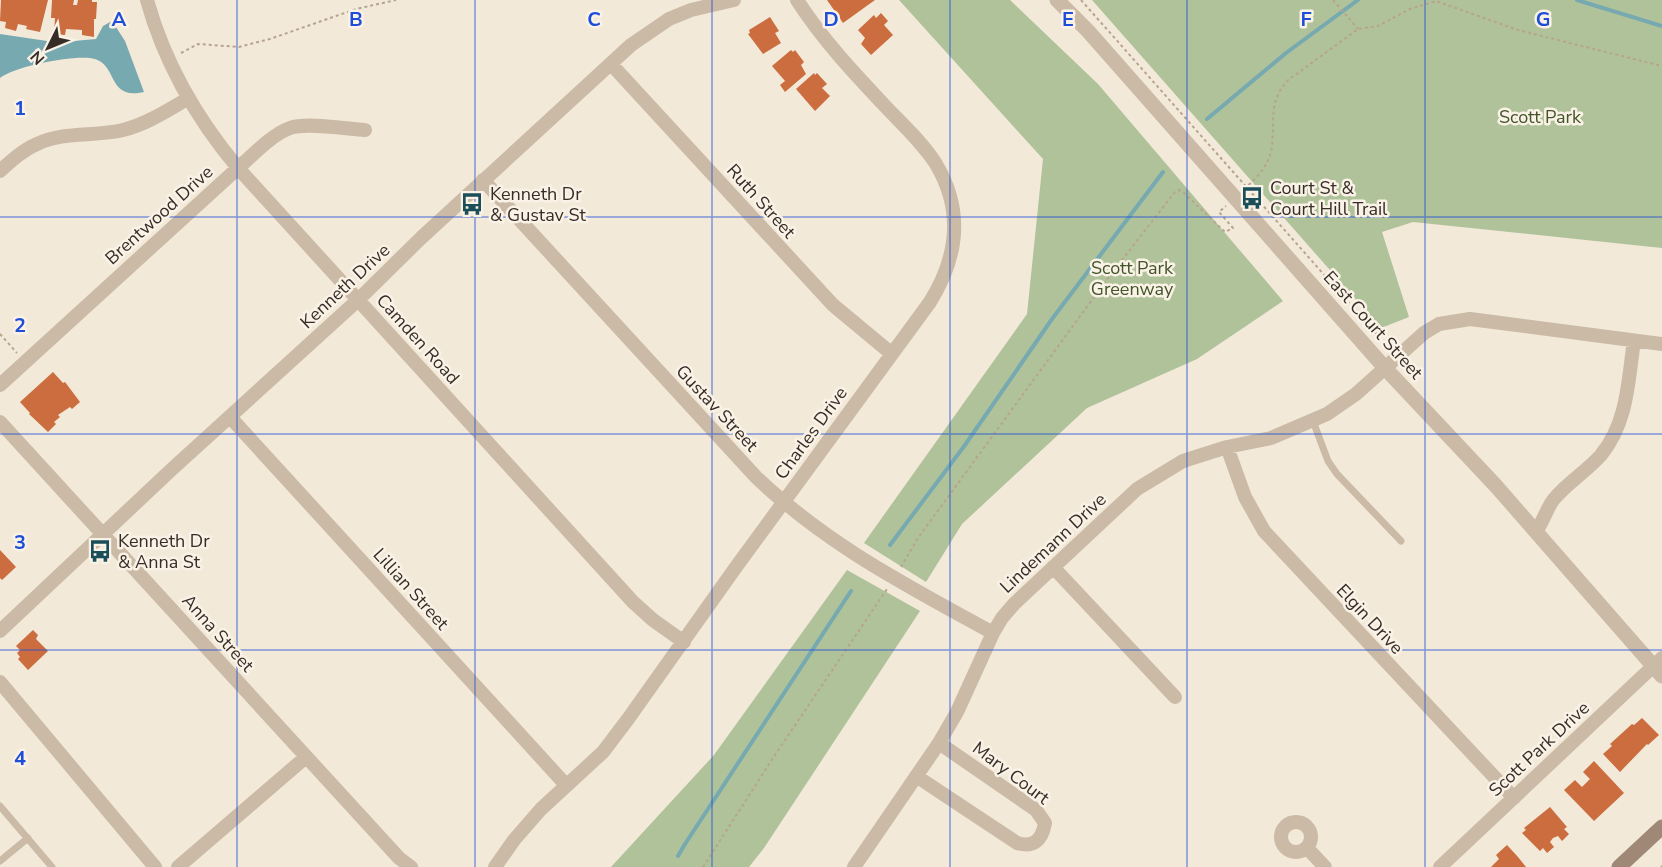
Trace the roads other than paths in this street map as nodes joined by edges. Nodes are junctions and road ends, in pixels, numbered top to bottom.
1 (147, 0) edge
2 (734, 0) edge
3 (797, 0) edge
4 (1057, 0) edge
5 (611, 64) junction
6 (189, 98) junction
7 (365, 130) dead end
8 (238, 168) junction
9 (0, 171) edge
10 (483, 180) junction
11 (358, 300) junction
12 (1634, 341) junction
13 (1662, 344) edge
14 (892, 354) junction
15 (1385, 368) junction
16 (0, 385) edge
17 (230, 417) junction
18 (1313, 421) junction
19 (0, 422) edge
20 (1227, 447) junction
21 (783, 503) junction
22 (1536, 531) junction
23 (103, 533) junction
24 (1401, 541) dead end
25 (1053, 567) junction
26 (0, 631) edge
27 (993, 633) junction
28 (684, 642) junction
29 (1659, 666) edge
30 (0, 682) edge
31 (1175, 697) dead end
32 (939, 743) junction
33 (306, 757) junction
34 (916, 776) junction
35 (566, 785) junction
36 (1514, 798) junction
37 (0, 806) edge
38 (1662, 827) edge
39 (28, 838) junction
40 (1308, 849) dead end
41 (0, 861) edge
42 (52, 867) edge
43 (155, 867) edge
44 (178, 867) edge
45 (411, 867) edge
46 (495, 867) edge
47 (854, 867) edge
48 (1325, 867) edge
49 (1440, 867) edge
50 (1619, 867) edge

1 - 6 street, Camden Road
2 - 5 street, Kenneth Drive
3 - 14 street, Charles Drive
4 - 15 street, East Court Street
5 - 10 street, Kenneth Drive
5 - 14 street, Ruth Street
6 - 8 street, Camden Road
6 - 9 street
7 - 8 street, Brentwood Drive
8 - 11 street, Camden Road
8 - 16 street, Brentwood Drive
10 - 11 street, Kenneth Drive
10 - 21 street, Gustav Street
11 - 17 street, Kenneth Drive
11 - 28 street, Camden Road
12 - 13 street
12 - 15 street
12 - 22 street
14 - 21 street, Charles Drive
15 - 18 street, Lindemann Drive
15 - 22 street, East Court Street
17 - 23 street, Kenneth Drive
17 - 35 street, Lillian Street
18 - 20 street, Lindemann Drive
18 - 24 lane
19 - 23 street, Anna Street
20 - 25 street, Lindemann Drive
20 - 36 street, Elgin Drive
21 - 27 street, Gustav Street
21 - 28 street, Charles Drive
22 - 29 street, East Court Street
23 - 26 street, Kenneth Drive
23 - 33 street, Anna Street
25 - 27 street, Lindemann Drive
25 - 31 street
27 - 32 street, Lindemann Drive
28 - 35 street, Charles Drive
29 - 36 street, Scott Park Drive
30 - 43 street
32 - 34 street, Lindemann Drive
32 - 34 street, Mary Court
33 - 44 street
33 - 45 street, Anna Street
34 - 47 street, Lindemann Drive
35 - 46 street, Charles Drive
36 - 49 street, Scott Park Drive
37 - 39 lane
38 - 50 main road
39 - 41 lane
39 - 42 lane
40 - 48 street

